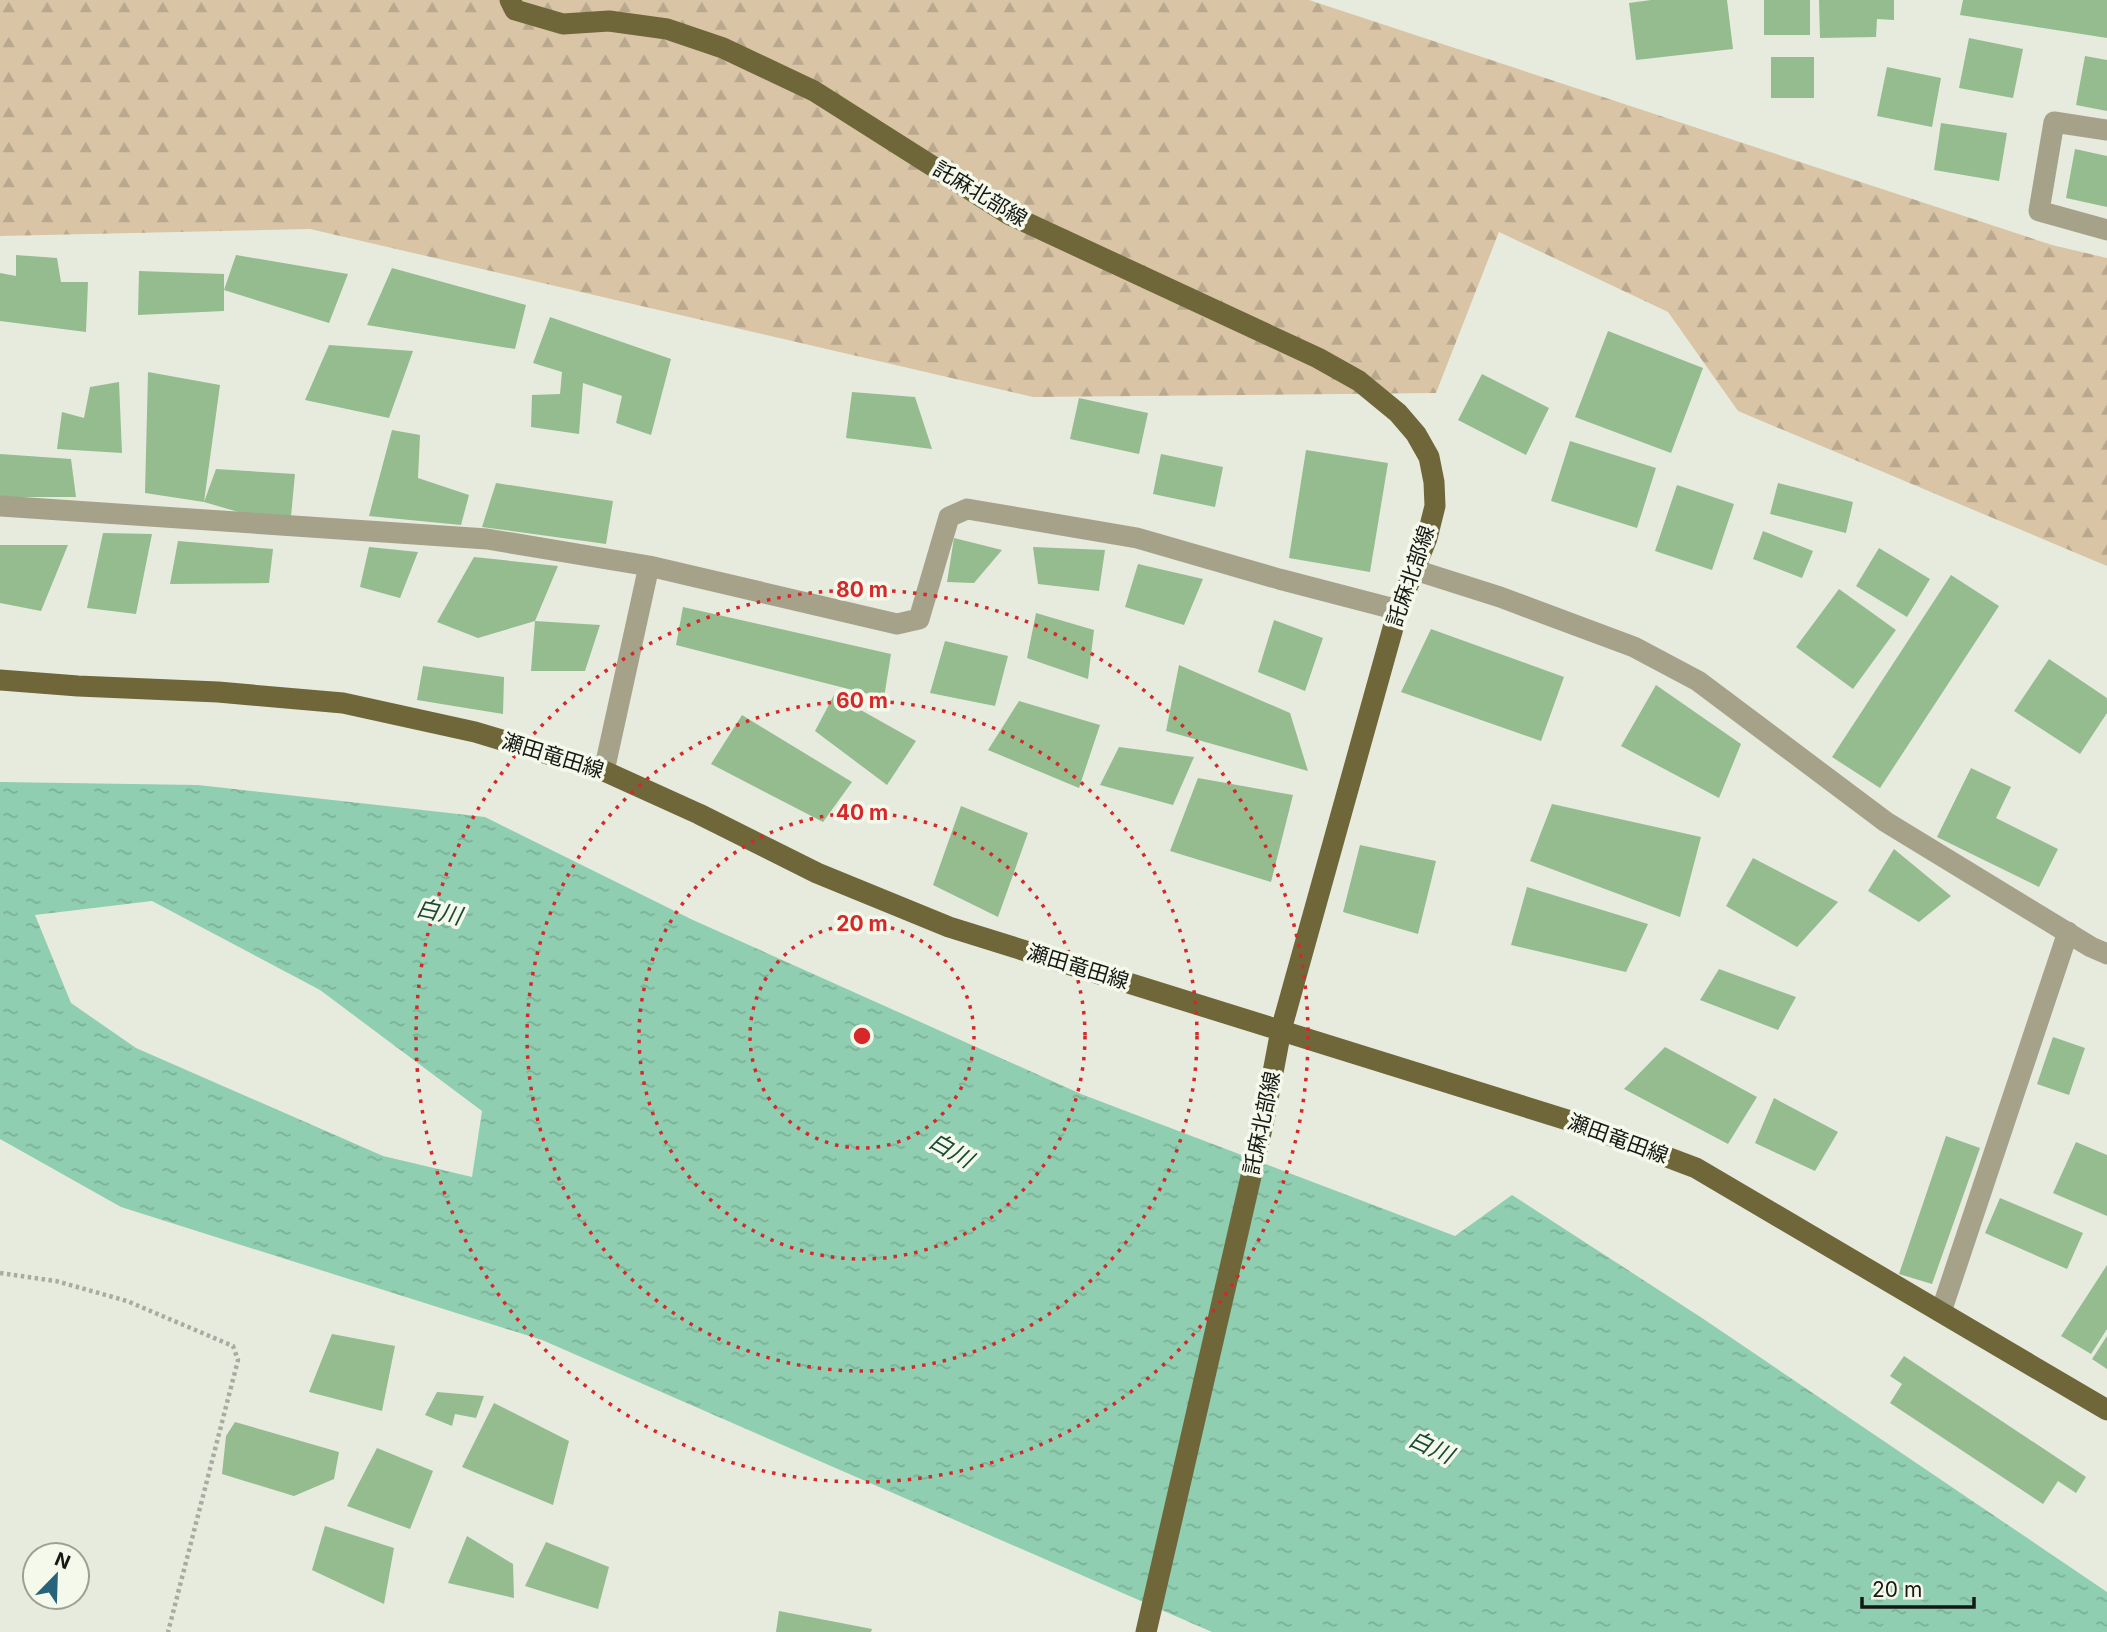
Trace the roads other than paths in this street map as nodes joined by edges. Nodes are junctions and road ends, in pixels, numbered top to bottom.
1 (510, 0) edge
2 (2107, 130) edge
3 (2107, 230) edge
4 (0, 506) edge
5 (649, 566) junction
6 (1415, 570) junction
7 (1398, 610) junction
8 (0, 680) edge
9 (604, 771) junction
10 (2068, 932) junction
11 (2107, 954) edge
12 (1281, 1030) junction
13 (1941, 1312) junction
14 (2107, 1410) edge
15 (1146, 1632) edge

1 - 6 main road, 託麻北部線
2 - 3 street
4 - 5 street
5 - 7 street
5 - 9 street
6 - 7 main road, 託麻北部線
6 - 10 street
7 - 12 main road, 託麻北部線
8 - 9 main road, 瀬田竜田線
9 - 12 main road, 瀬田竜田線
10 - 11 street
10 - 13 street
12 - 13 main road, 瀬田竜田線
12 - 15 main road, 託麻北部線
13 - 14 main road, 瀬田竜田線

